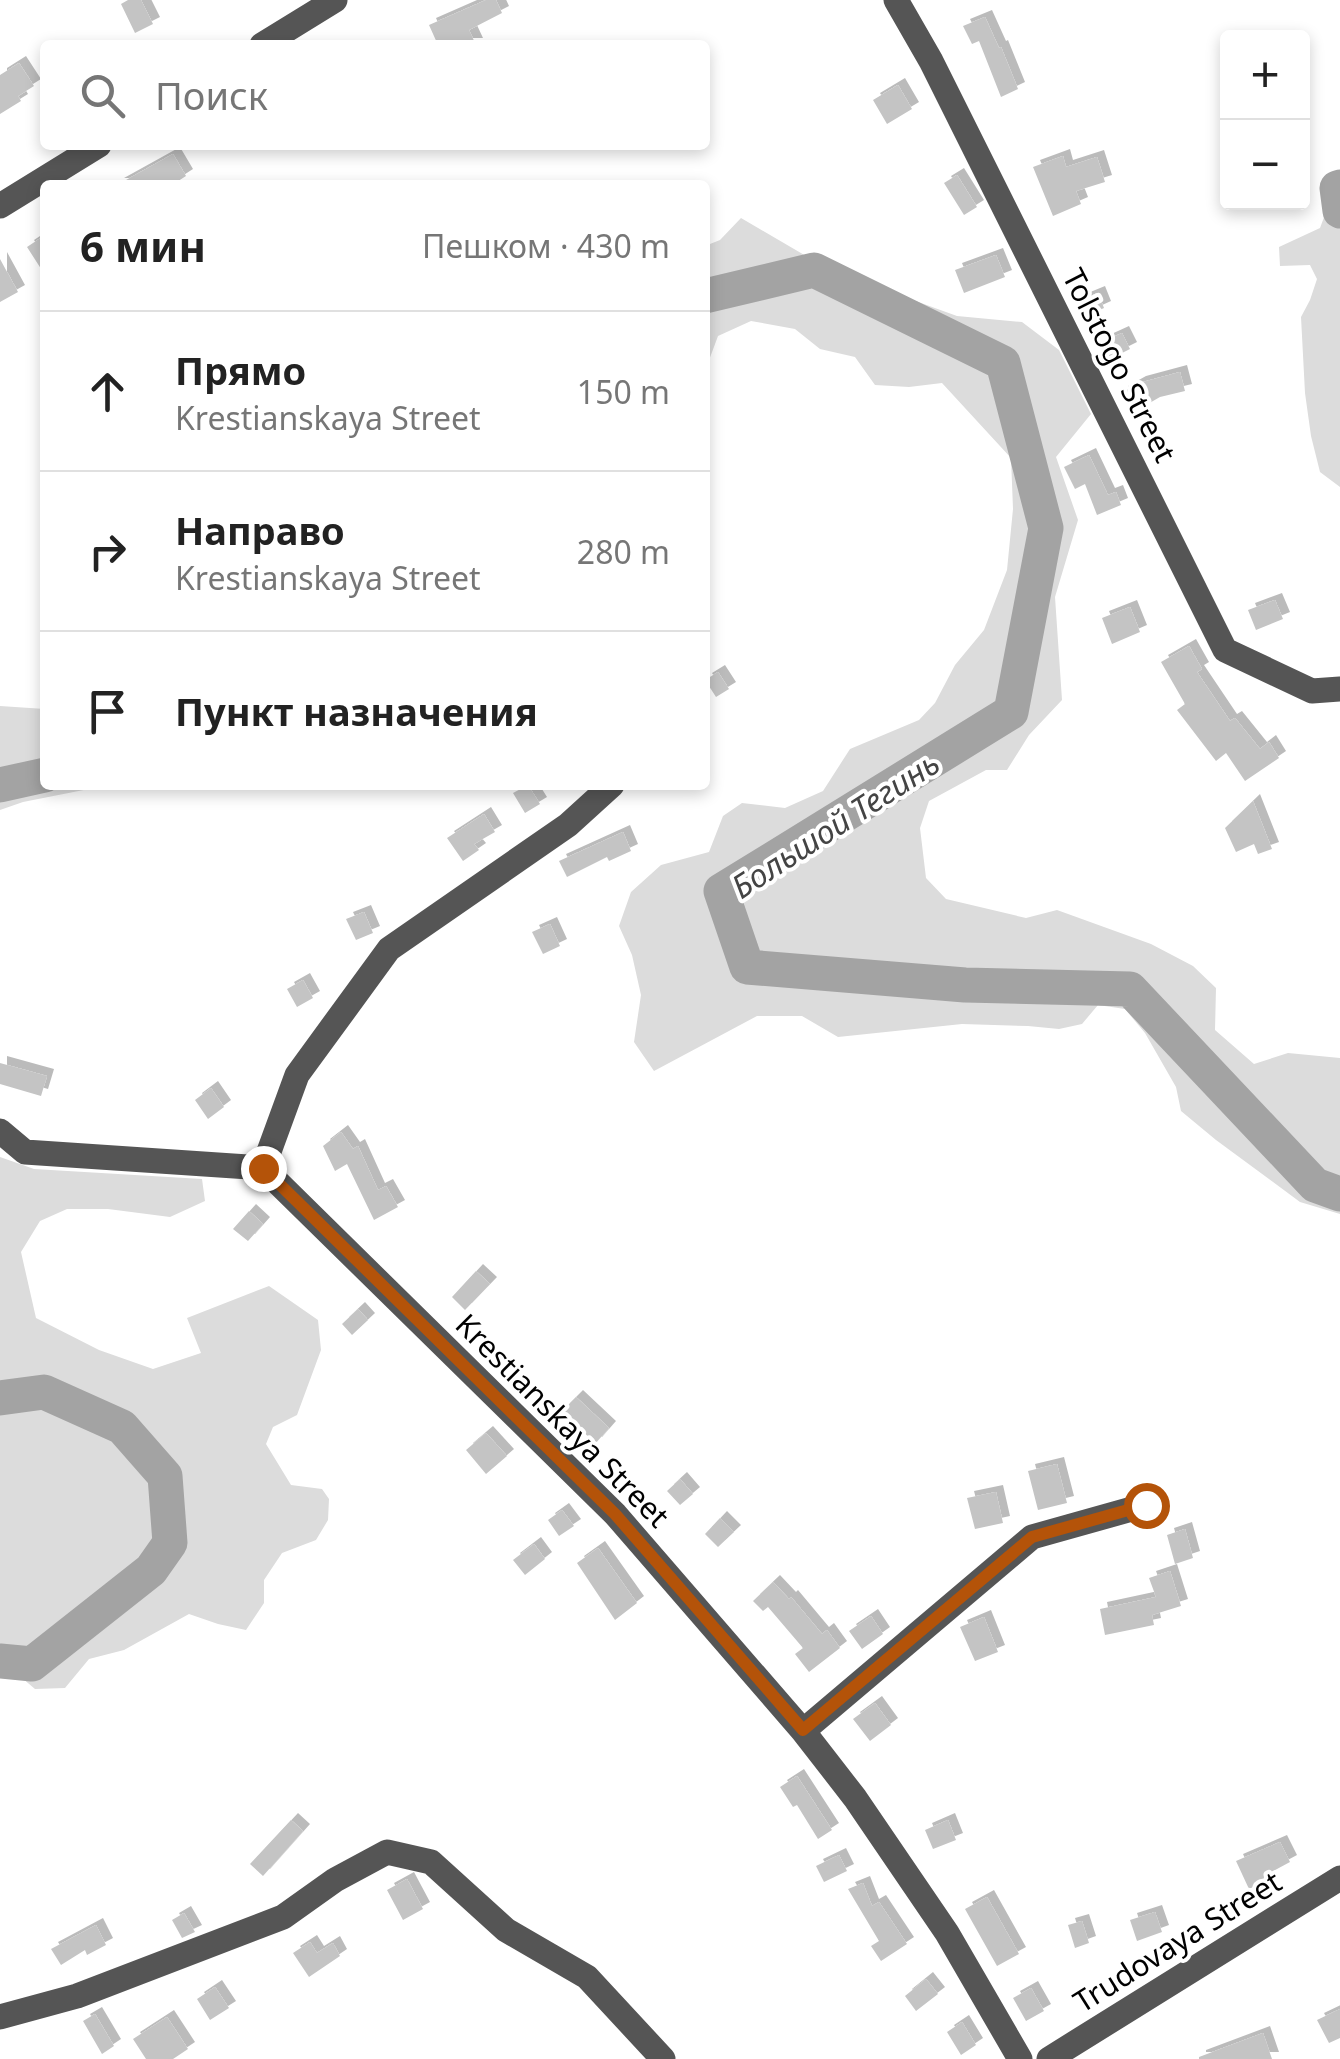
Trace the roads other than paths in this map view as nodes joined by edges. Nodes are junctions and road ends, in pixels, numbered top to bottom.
1 (335, 0) edge
2 (896, 0) edge
3 (270, 40) edge
4 (91, 150) edge
5 (42, 180) edge
6 (40, 181) edge
7 (0, 206) edge
8 (1340, 689) edge
9 (606, 790) edge
10 (0, 1131) edge
11 (263, 1168) junction
12 (1146, 1505) dead end
13 (803, 1730) junction
14 (1340, 1878) edge
15 (0, 2017) edge
16 (663, 2059) edge
17 (1020, 2059) edge
18 (1049, 2059) edge

1 - 3 street
2 - 8 street, Tolstogo Street
4 - 5 street
6 - 7 street
9 - 11 street
10 - 11 street
11 - 13 street, Krestianskaya Street
12 - 13 street
13 - 17 street, Krestianskaya Street
14 - 18 street, Trudovaya Street
15 - 16 street

